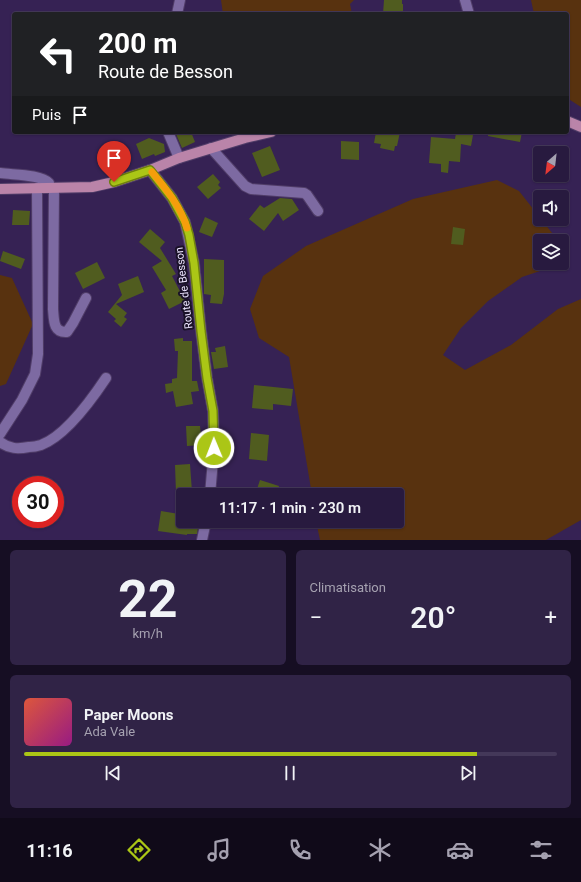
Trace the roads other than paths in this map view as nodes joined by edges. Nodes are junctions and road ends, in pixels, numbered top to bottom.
1 (180, 0) edge
2 (465, 0) edge
3 (177, 12) edge
4 (468, 12) edge
5 (569, 122) edge
6 (581, 127) edge
7 (169, 134) edge
8 (262, 134) edge
9 (211, 148) junction
10 (179, 158) junction
11 (150, 170) junction
12 (0, 173) edge
13 (37, 188) junction
14 (51, 188) junction
15 (0, 189) edge
16 (318, 211) dead end
17 (86, 298) dead end
18 (106, 378) dead end
19 (0, 434) edge
20 (0, 442) edge
21 (211, 488) edge
22 (205, 528) edge
23 (202, 540) edge

1 - 3 street
2 - 4 street
5 - 6 main road
7 - 10 street
8 - 9 main road
9 - 10 main road
9 - 16 street
10 - 11 main road
11 - 14 main road
11 - 21 street, Route de Besson
12 - 14 street
13 - 14 main road
13 - 15 main road
13 - 19 street
14 - 17 street
18 - 20 street
22 - 23 street

